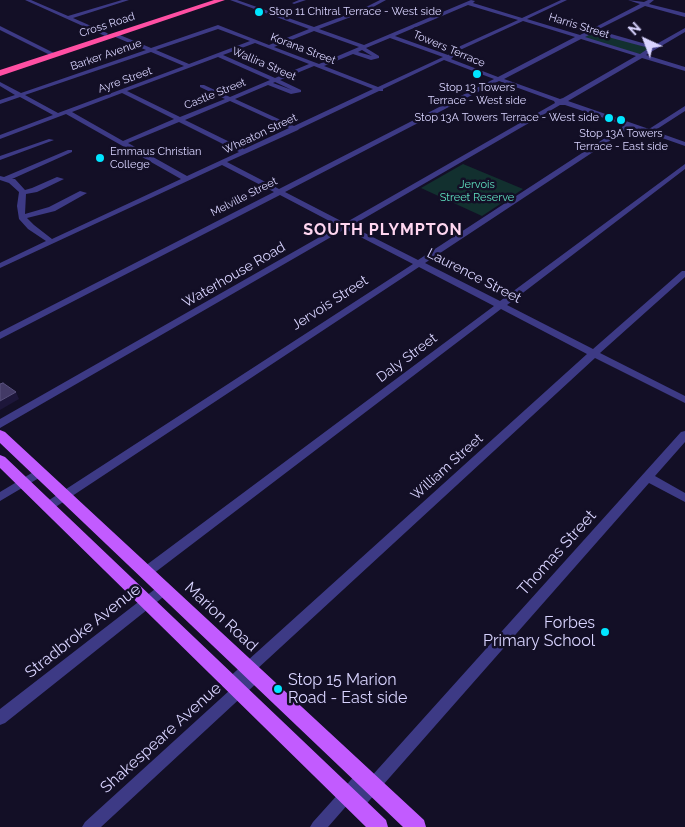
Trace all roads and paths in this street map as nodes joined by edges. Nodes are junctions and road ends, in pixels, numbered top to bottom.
1 (27, 0) edge
2 (111, 0) edge
3 (127, 0) edge
4 (210, 0) edge
5 (221, 0) edge
6 (232, 0) edge
7 (304, 0) edge
8 (384, 0) edge
9 (475, 0) edge
10 (566, 0) edge
11 (630, 0) edge
12 (652, 0) edge
13 (118, 3) junction
14 (468, 3) junction
15 (294, 4) dead end
16 (644, 4) junction
17 (685, 15) edge
18 (68, 18) junction
19 (523, 20) junction
20 (144, 23) junction
21 (218, 27) joint
22 (0, 28) edge
23 (314, 30) junction
24 (593, 30) junction
25 (685, 30) edge
26 (105, 34) junction
27 (115, 35) junction
28 (389, 36) junction
29 (581, 37) junction
30 (256, 41) junction
31 (270, 46) junction
32 (363, 48) junction
33 (654, 48) junction
34 (151, 50) junction
35 (353, 52) junction
36 (51, 54) junction
37 (218, 55) junction
38 (642, 55) junction
39 (447, 59) junction
40 (317, 64) junction
41 (190, 66) junction
42 (0, 68) edge
43 (685, 69) edge
44 (0, 72) edge
45 (499, 79) junction
46 (276, 80) junction
47 (268, 83) junction
48 (0, 84) edge
49 (202, 86) dead end
50 (381, 90) junction
51 (122, 91) junction
52 (20, 95) junction
53 (230, 99) junction
54 (562, 101) junction
55 (0, 102) edge
56 (685, 108) edge
57 (66, 112) junction
58 (58, 115) junction
59 (178, 120) junction
60 (630, 125) junction
61 (296, 129) junction
62 (650, 132) junction
63 (0, 137) edge
64 (52, 140) dead end
65 (123, 143) junction
66 (685, 144) edge
67 (70, 151) dead end
68 (245, 152) junction
69 (0, 158) edge
70 (223, 162) junction
71 (685, 166) edge
72 (2, 178) edge
73 (60, 179) dead end
74 (187, 179) junction
75 (23, 192) junction
76 (280, 192) junction
77 (84, 193) dead end
78 (22, 217) junction
79 (347, 226) junction
80 (52, 242) junction
81 (418, 263) junction
82 (0, 266) edge
83 (685, 273) edge
84 (500, 305) junction
85 (0, 336) edge
86 (593, 354) junction
87 (685, 400) edge
88 (0, 424) edge
89 (0, 434) edge
90 (685, 436) edge
91 (0, 460) edge
92 (40, 472) junction
93 (648, 477) junction
94 (23, 483) junction
95 (64, 495) junction
96 (0, 498) edge
97 (685, 498) edge
98 (47, 507) junction
99 (145, 574) junction
100 (163, 590) junction
101 (148, 602) junction
102 (252, 672) junction
103 (235, 688) junction
104 (0, 718) edge
105 (368, 781) junction
106 (351, 800) junction
107 (90, 827) edge
108 (318, 827) edge
109 (379, 827) edge
110 (417, 827) edge

1 - 18 street
2 - 13 street
3 - 13 street
4 - 20 highway, Cross Road
5 - 20 highway, Cross Road
6 - 23 street
7 - 15 street
8 - 23 street
9 - 14 street, Castle Street
10 - 19 street
11 - 16 street
12 - 16 street, Melville Street
13 - 18 street
14 - 19 street, Harris Street
14 - 28 street, Castle Street
16 - 17 street
16 - 24 street, Melville Street
18 - 26 street
19 - 29 street, Harris Street
19 - 39 street, Wheaton Street
20 - 26 highway, Cross Road
20 - 27 highway, Cross Road
21 - 30 street, Korana Street
21 - 34 street, Barker Avenue
22 - 36 street
23 - 31 street
23 - 32 street
24 - 29 street, Melville Street
24 - 33 street
25 - 33 street, Waterhouse Road
26 - 36 highway, Cross Road
27 - 34 street
27 - 36 highway, Cross Road
28 - 32 street, Castle Street
28 - 39 street, Towers Terrace
29 - 38 street, Harris Street
29 - 45 street, Melville Street
30 - 31 street, Korana Street
30 - 37 street, Ayre Street
31 - 40 street, Korana Street
32 - 35 street, Castle Street
32 - 35 street
33 - 38 street, Waterhouse Road
34 - 41 street
34 - 52 street, Barker Avenue
35 - 40 street, Castle Street
36 - 42 highway, Cross Road
36 - 44 highway, Cross Road
37 - 41 street, Ayre Street
37 - 46 street, Wallira Street
38 - 43 street, Harris Street
38 - 54 street, Waterhouse Road
39 - 45 street, Towers Terrace
39 - 50 street, Wheaton Street
40 - 46 street, Castle Street
40 - 50 street, Korana Street
41 - 51 street, Ayre Street
45 - 54 street, Towers Terrace
45 - 76 street, Melville Street
46 - 47 street, Castle Street
46 - 47 street, Wallira Street
47 - 53 street, Castle Street
48 - 52 street
49 - 53 street
50 - 61 street, Wheaton Street
51 - 57 street, Ayre Street
51 - 59 street
52 - 55 street, Barker Avenue
52 - 58 street
53 - 59 street, Castle Street
53 - 61 street
54 - 60 street, Towers Terrace
54 - 79 street, Waterhouse Road
56 - 62 street
57 - 58 street, Ayre Street
57 - 65 street
58 - 63 street, Ayre Street
59 - 65 street, Castle Street
59 - 68 street
60 - 62 street, Towers Terrace
60 - 81 street, Jervois Street
61 - 68 street, Wheaton Street
62 - 66 street, Towers Terrace
64 - 69 street
65 - 74 street
67 - 72 street
68 - 70 street, Wheaton Street
70 - 74 street, Wheaton Street
70 - 76 street, Laurence Street
71 - 84 street, Daly Street
72 - 75 street
73 - 75 street
74 - 80 street, Wheaton Street
75 - 78 street
76 - 79 street, Laurence Street
76 - 85 street, Melville Street
77 - 78 street
78 - 80 street
79 - 81 street, Laurence Street
79 - 88 street, Waterhouse Road
80 - 82 street, Wheaton Street
81 - 84 street, Laurence Street
81 - 95 street, Jervois Street
83 - 86 street, William Street
84 - 86 street, Laurence Street
84 - 99 street, Daly Street
86 - 87 street, Laurence Street
86 - 102 street, William Street
89 - 92 main road, Marion Road
90 - 93 street, Thomas Street
91 - 94 main road
92 - 94 street
92 - 95 main road, Marion Road
93 - 97 street
93 - 105 street, Thomas Street
94 - 96 street
94 - 98 main road
95 - 98 street, Jervois Street
95 - 99 main road, Marion Road
98 - 101 main road
99 - 100 main road, Marion Road
100 - 101 street, Stradbroke Avenue
100 - 102 main road, Marion Road
101 - 103 main road
101 - 104 street, Stradbroke Avenue
102 - 103 street, Shakespeare Avenue
102 - 105 main road, Marion Road
103 - 106 main road
103 - 107 street, Shakespeare Avenue
105 - 106 street, Thomas Street
105 - 110 main road, Marion Road
106 - 108 street, Thomas Street
106 - 109 main road

